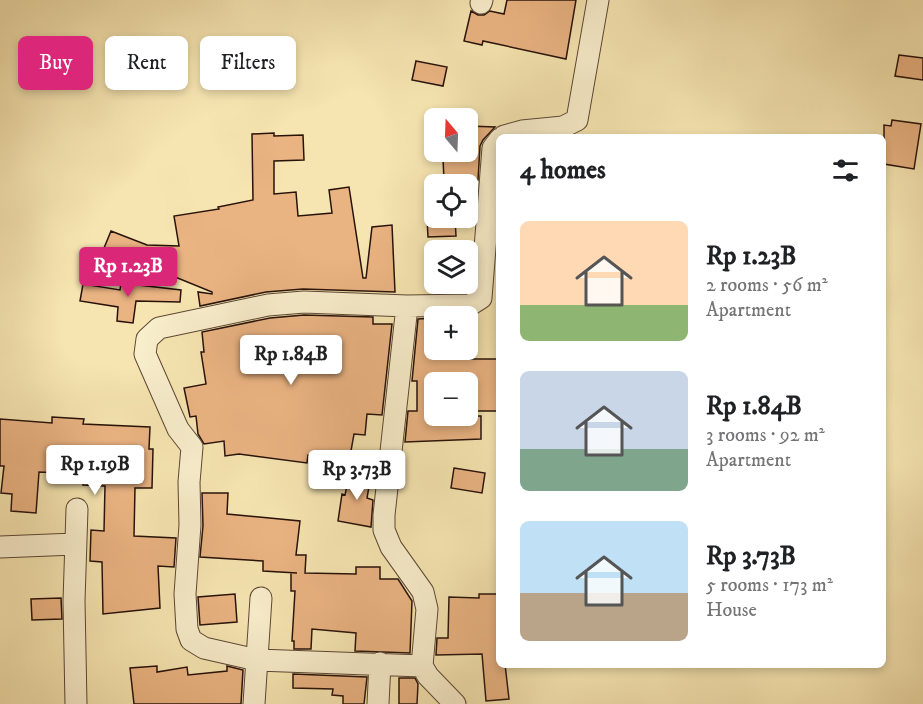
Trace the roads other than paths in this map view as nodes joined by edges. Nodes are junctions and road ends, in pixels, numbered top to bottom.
1 (598, 0) edge
2 (511, 134) edge
3 (496, 144) edge
4 (407, 306) junction
5 (76, 509) dead end
6 (75, 544) junction
7 (0, 546) edge
8 (261, 598) dead end
9 (257, 660) junction
10 (380, 663) junction
11 (422, 666) junction
12 (76, 704) edge
13 (254, 704) edge
14 (378, 704) edge
15 (455, 704) edge

1 - 2 street
3 - 4 street
4 - 9 street
4 - 11 street
5 - 6 street
6 - 7 street
6 - 12 street
8 - 9 street
9 - 10 street
9 - 13 street
10 - 11 street
10 - 14 street
11 - 15 street

